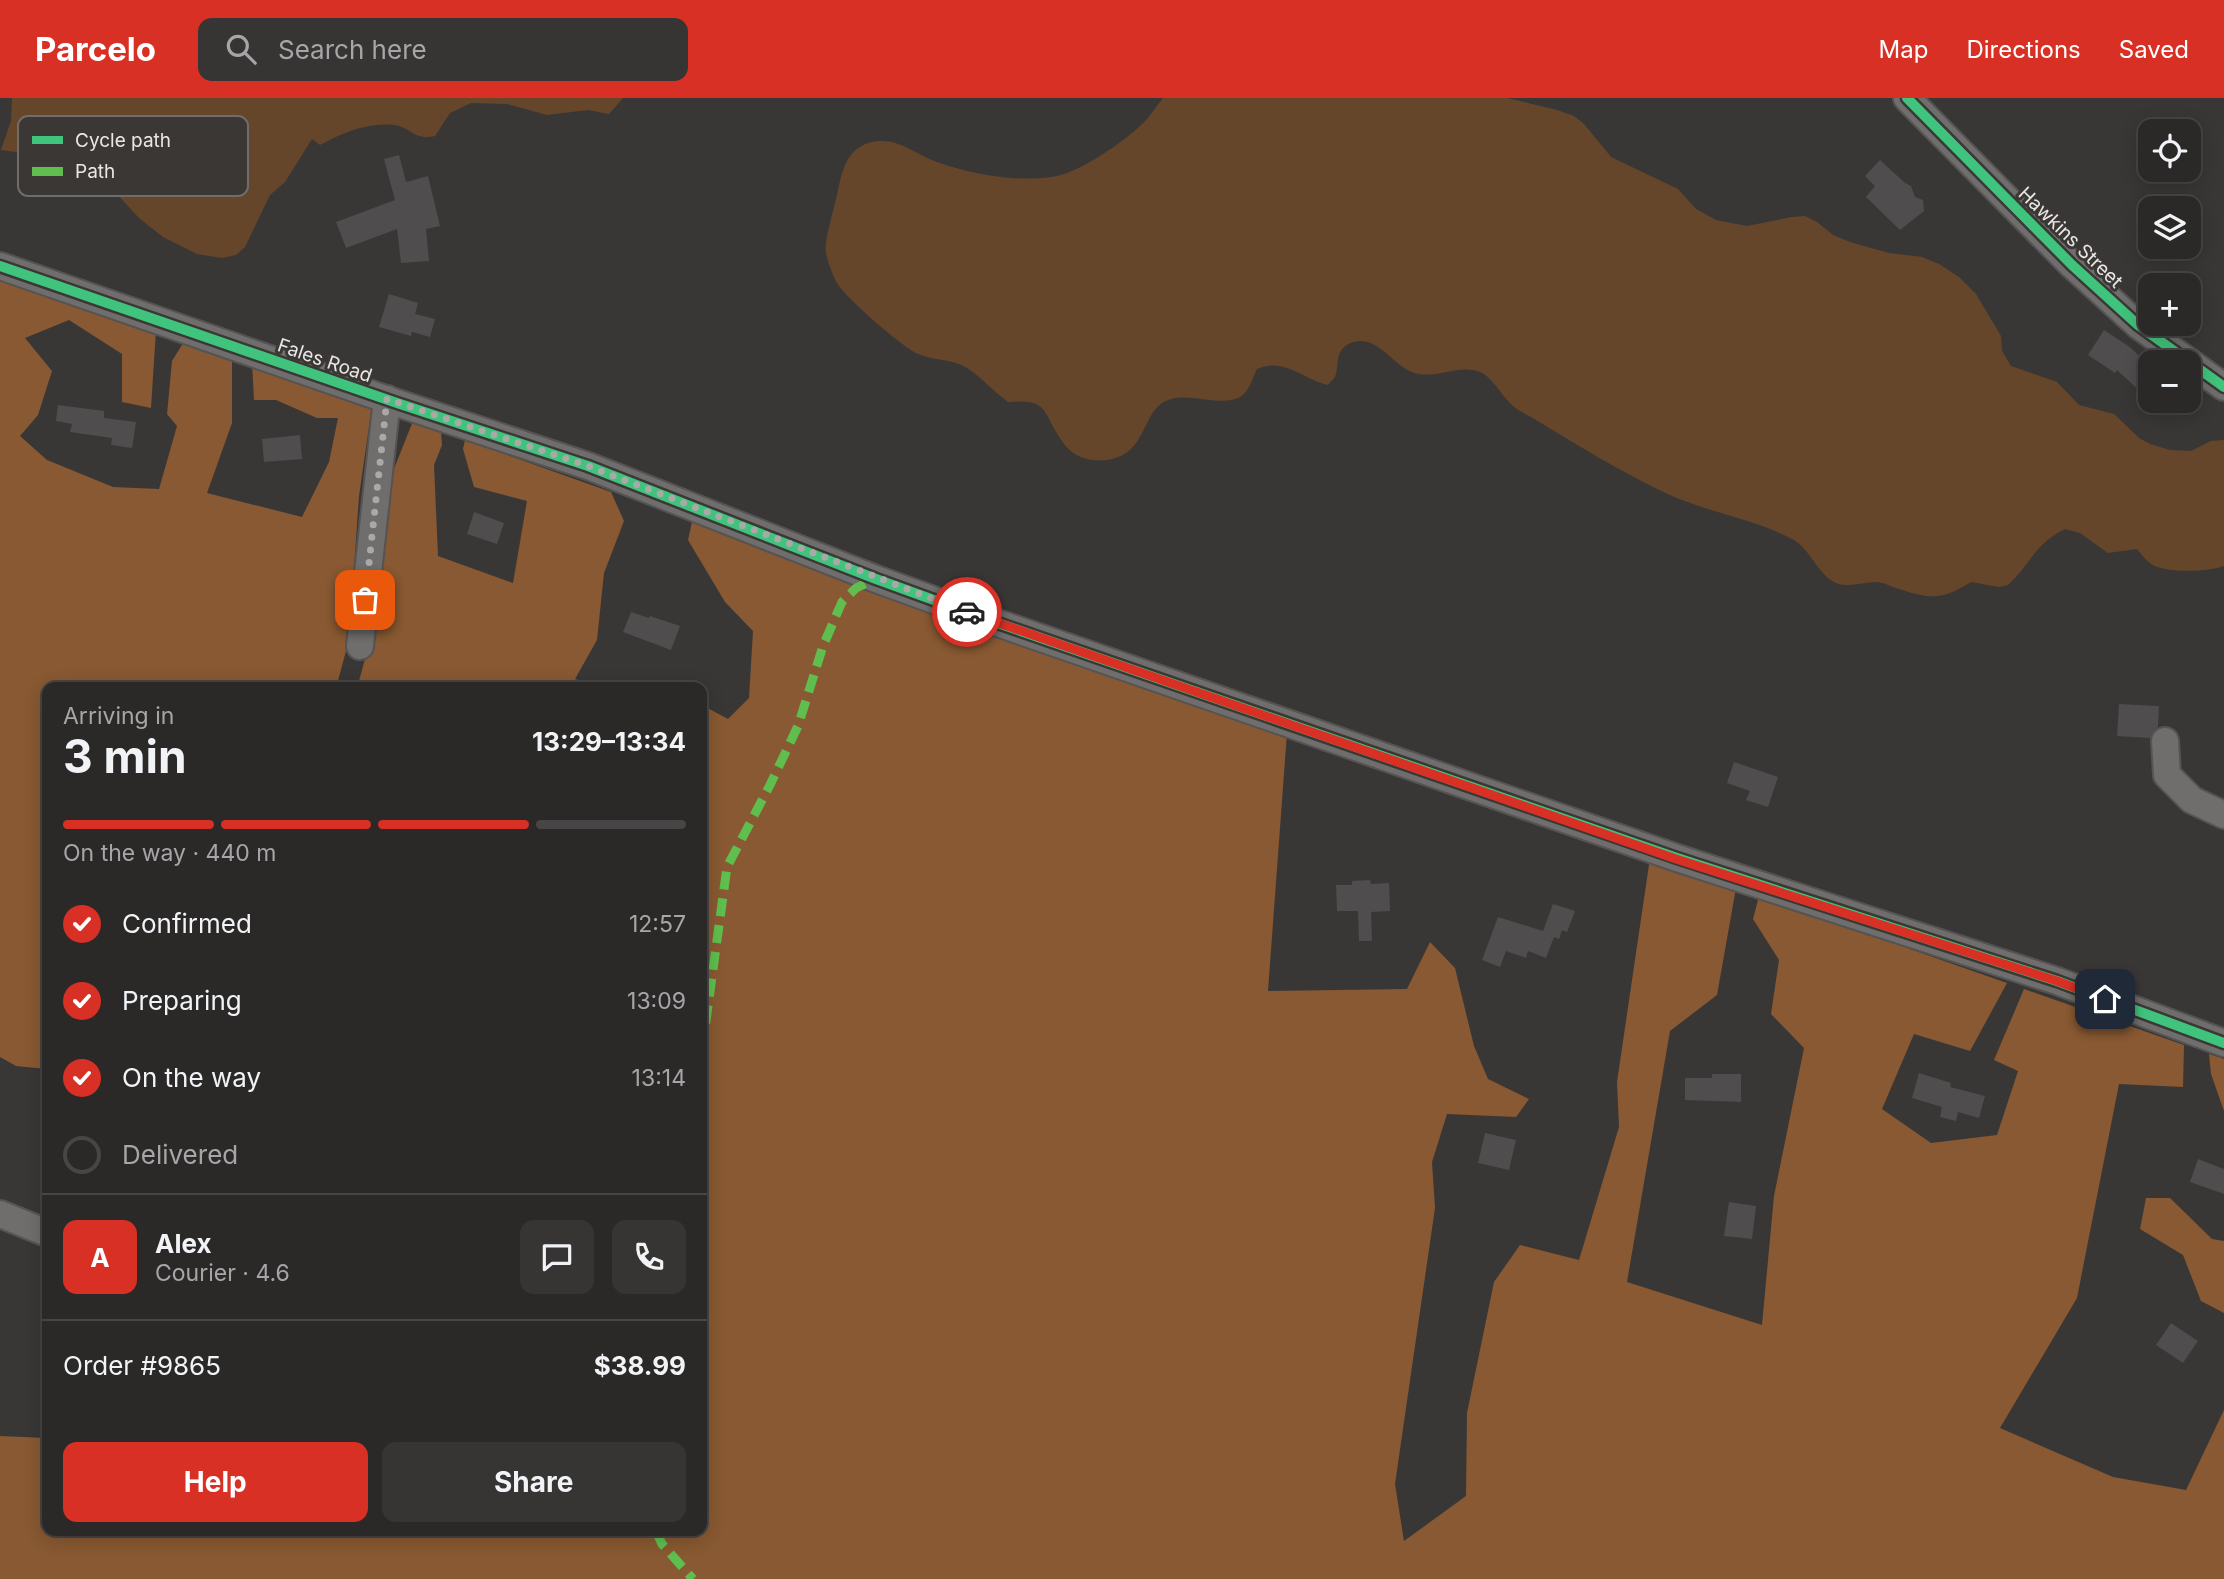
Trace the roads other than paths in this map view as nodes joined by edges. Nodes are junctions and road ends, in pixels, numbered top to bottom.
1 (1907, 98) edge
2 (0, 266) edge
3 (2224, 387) edge
4 (387, 399) junction
5 (360, 646) dead end
6 (2165, 741) dead end
7 (2224, 815) edge
8 (2224, 1044) edge
9 (0, 1214) edge
10 (42, 1231) edge

1 - 3 street, Hawkins Street
2 - 4 street, Fales Road
4 - 5 street
4 - 8 street, Fales Road
6 - 7 street
9 - 10 street

